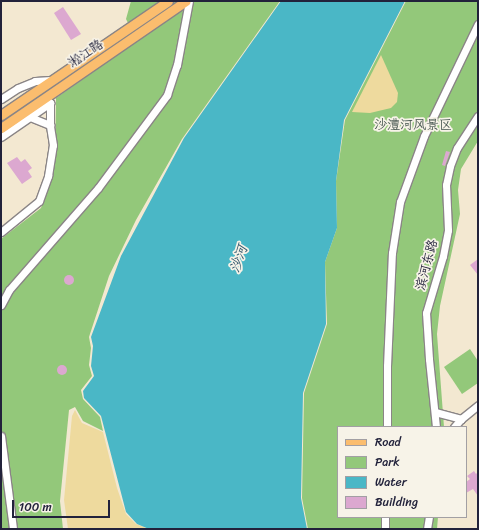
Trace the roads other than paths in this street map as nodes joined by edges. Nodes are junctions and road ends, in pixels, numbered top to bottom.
1 (168, 1) edge
2 (187, 1) edge
3 (478, 24) edge
4 (51, 80) junction
5 (1, 99) edge
6 (48, 100) junction
7 (28, 114) junction
8 (1, 115) edge
9 (478, 116) edge
10 (50, 125) junction
11 (1, 128) edge
12 (1, 138) edge
13 (1, 232) edge
14 (1, 305) edge
15 (478, 405) edge
16 (435, 412) junction
17 (461, 419) junction
18 (386, 426) edge
19 (436, 426) edge
20 (455, 426) edge
21 (1, 436) edge
22 (385, 518) edge
23 (429, 518) edge
24 (13, 529) edge
25 (385, 529) edge
26 (427, 529) edge

1 - 4 main road, 淞江路
2 - 6 main road, 淞江路
2 - 14 street
3 - 18 street
4 - 5 street
4 - 8 main road, 淞江路
6 - 7 main road, 淞江路
6 - 10 street
7 - 10 street
7 - 11 main road, 淞江路
7 - 12 street
9 - 16 street, 滨河东路
10 - 13 street
15 - 17 street
16 - 17 street
16 - 19 street, 滨河东路
17 - 20 street
21 - 24 street
22 - 25 street
23 - 26 street

